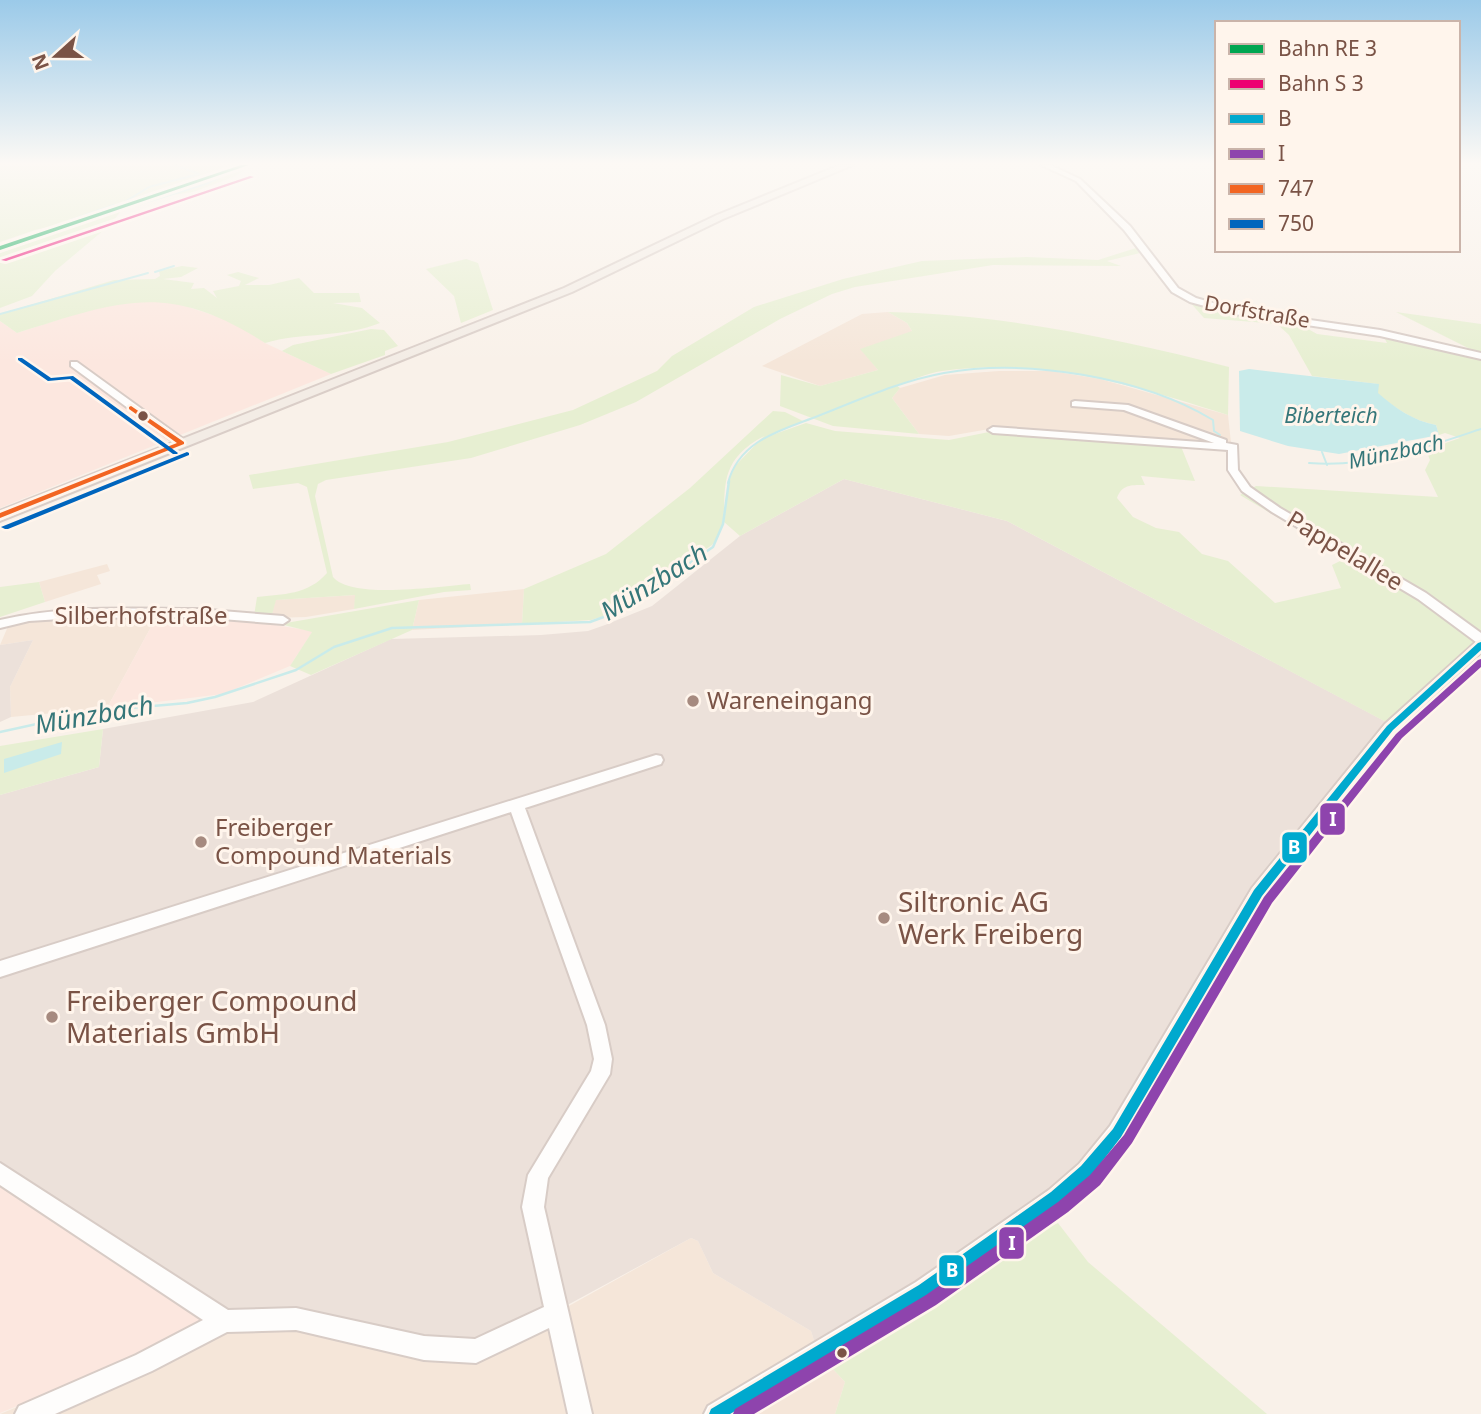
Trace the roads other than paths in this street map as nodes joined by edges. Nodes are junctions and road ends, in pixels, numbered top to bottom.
1 (690, 231) edge
2 (1130, 231) edge
3 (1481, 356) edge
4 (74, 364) dead end
5 (1075, 404) dead end
6 (993, 430) dead end
7 (182, 443) junction
8 (1233, 447) junction
9 (0, 516) edge
10 (283, 620) dead end
11 (0, 624) edge
12 (1481, 639) edge
13 (1481, 645) edge
14 (656, 760) dead end
15 (516, 805) junction
16 (0, 969) edge
17 (0, 1173) edge
18 (558, 1312) junction
19 (225, 1321) junction
20 (577, 1411) edge
21 (27, 1414) edge
22 (716, 1414) edge

1 - 7 main road
2 - 3 street, Dorfstraße
4 - 7 street
5 - 8 street
6 - 8 street
7 - 9 main road
8 - 12 street, Pappelallee
10 - 11 street, Silberhofstraße
13 - 22 street
14 - 15 street
15 - 16 street
15 - 18 street
17 - 19 street
18 - 19 street
18 - 20 street
19 - 21 street

